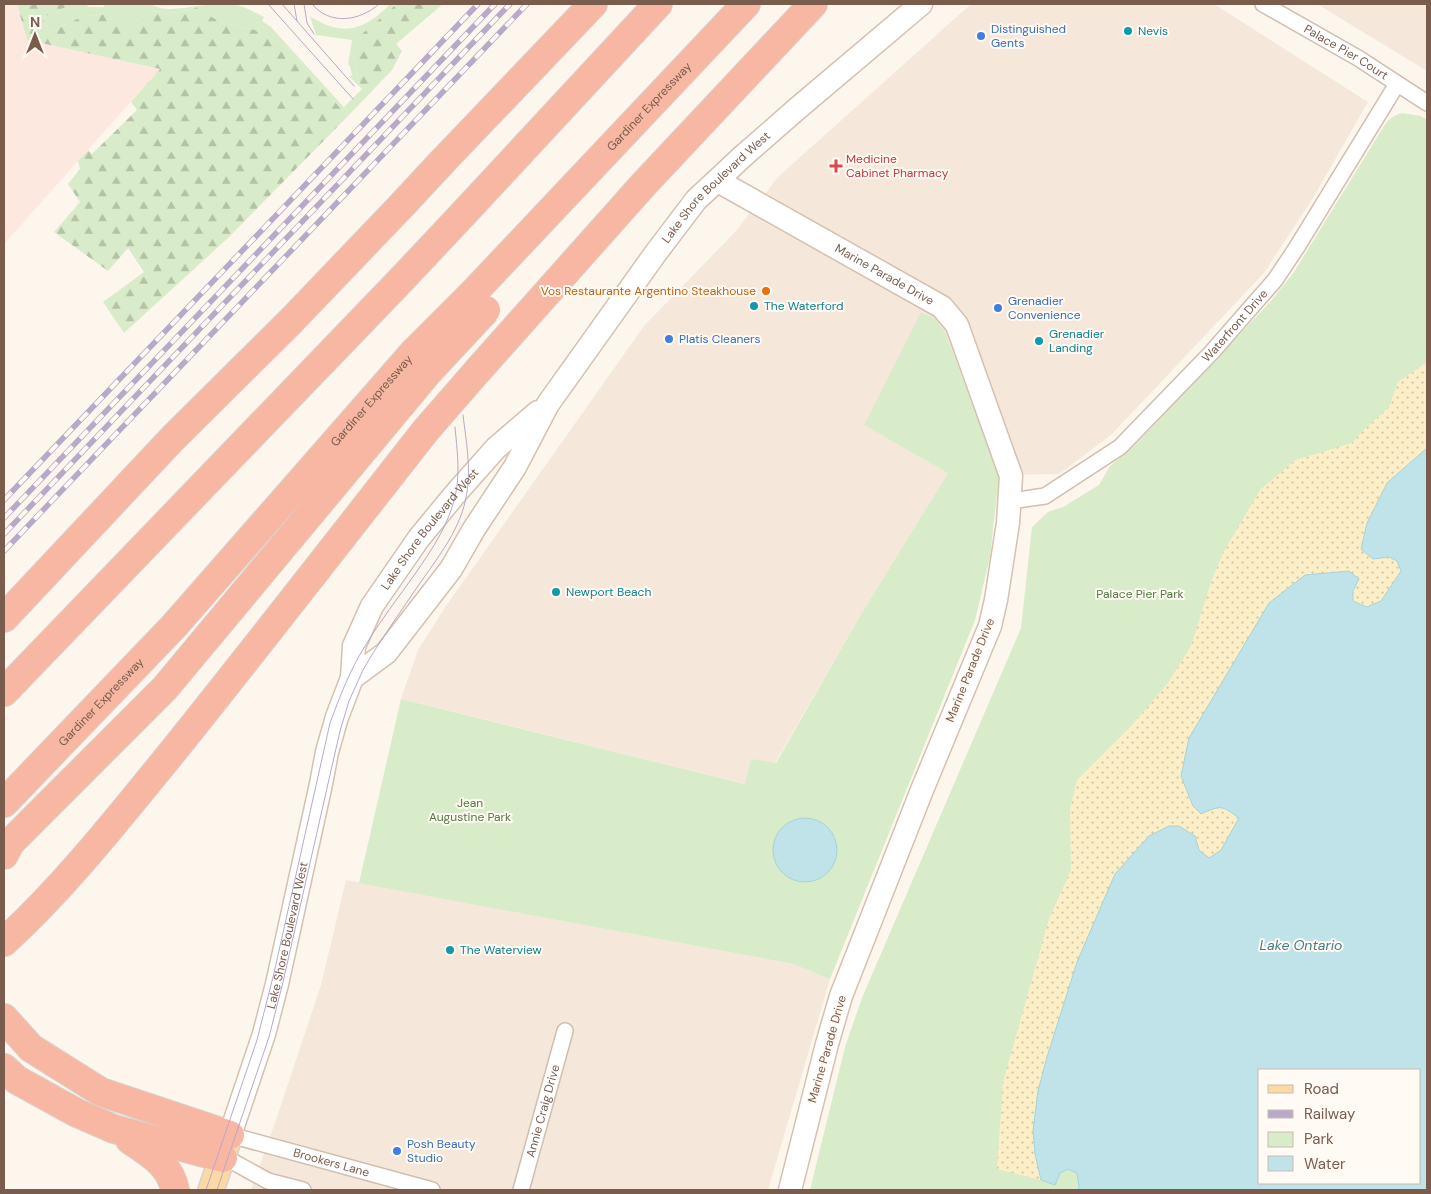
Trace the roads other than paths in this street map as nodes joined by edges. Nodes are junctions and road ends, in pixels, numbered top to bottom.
1 (593, 4) edge
2 (658, 4) edge
3 (746, 4) edge
4 (813, 4) edge
5 (920, 4) edge
6 (1263, 4) edge
7 (1397, 84) junction
8 (1427, 103) edge
9 (718, 181) junction
10 (421, 361) junction
11 (548, 404) junction
12 (1010, 502) junction
13 (4, 618) edge
14 (352, 678) junction
15 (4, 692) edge
16 (4, 803) edge
17 (4, 854) edge
18 (4, 942) edge
19 (4, 1018) edge
20 (565, 1031) dead end
21 (4, 1068) edge
22 (114, 1129) junction
23 (227, 1146) junction
24 (175, 1190) edge
25 (212, 1190) edge
26 (303, 1190) edge
27 (432, 1190) edge
28 (521, 1190) edge
29 (790, 1190) edge

1 - 13 highway, bridge
2 - 15 highway, bridge
3 - 10 highway, Gardiner Expressway, bridge
4 - 18 highway, bridge
5 - 9 main road, Lake Shore Boulevard West
6 - 7 street, Palace Pier Court
7 - 8 street, Palace Pier Court
7 - 12 street, Waterfront Drive
9 - 11 main road, Lake Shore Boulevard West
9 - 12 main road, Marine Parade Drive
10 - 16 highway, Gardiner Expressway
10 - 17 highway
11 - 14 main road, Lake Shore Boulevard West
11 - 14 main road, Lake Shore Boulevard West
12 - 29 main road, Marine Parade Drive
14 - 23 main road, Lake Shore Boulevard West
19 - 23 highway
20 - 28 street, Annie Craig Drive
21 - 22 highway
22 - 23 highway
22 - 24 highway
23 - 25 main road, Lake Shore Boulevard West
23 - 26 street
23 - 27 street, Brookers Lane

